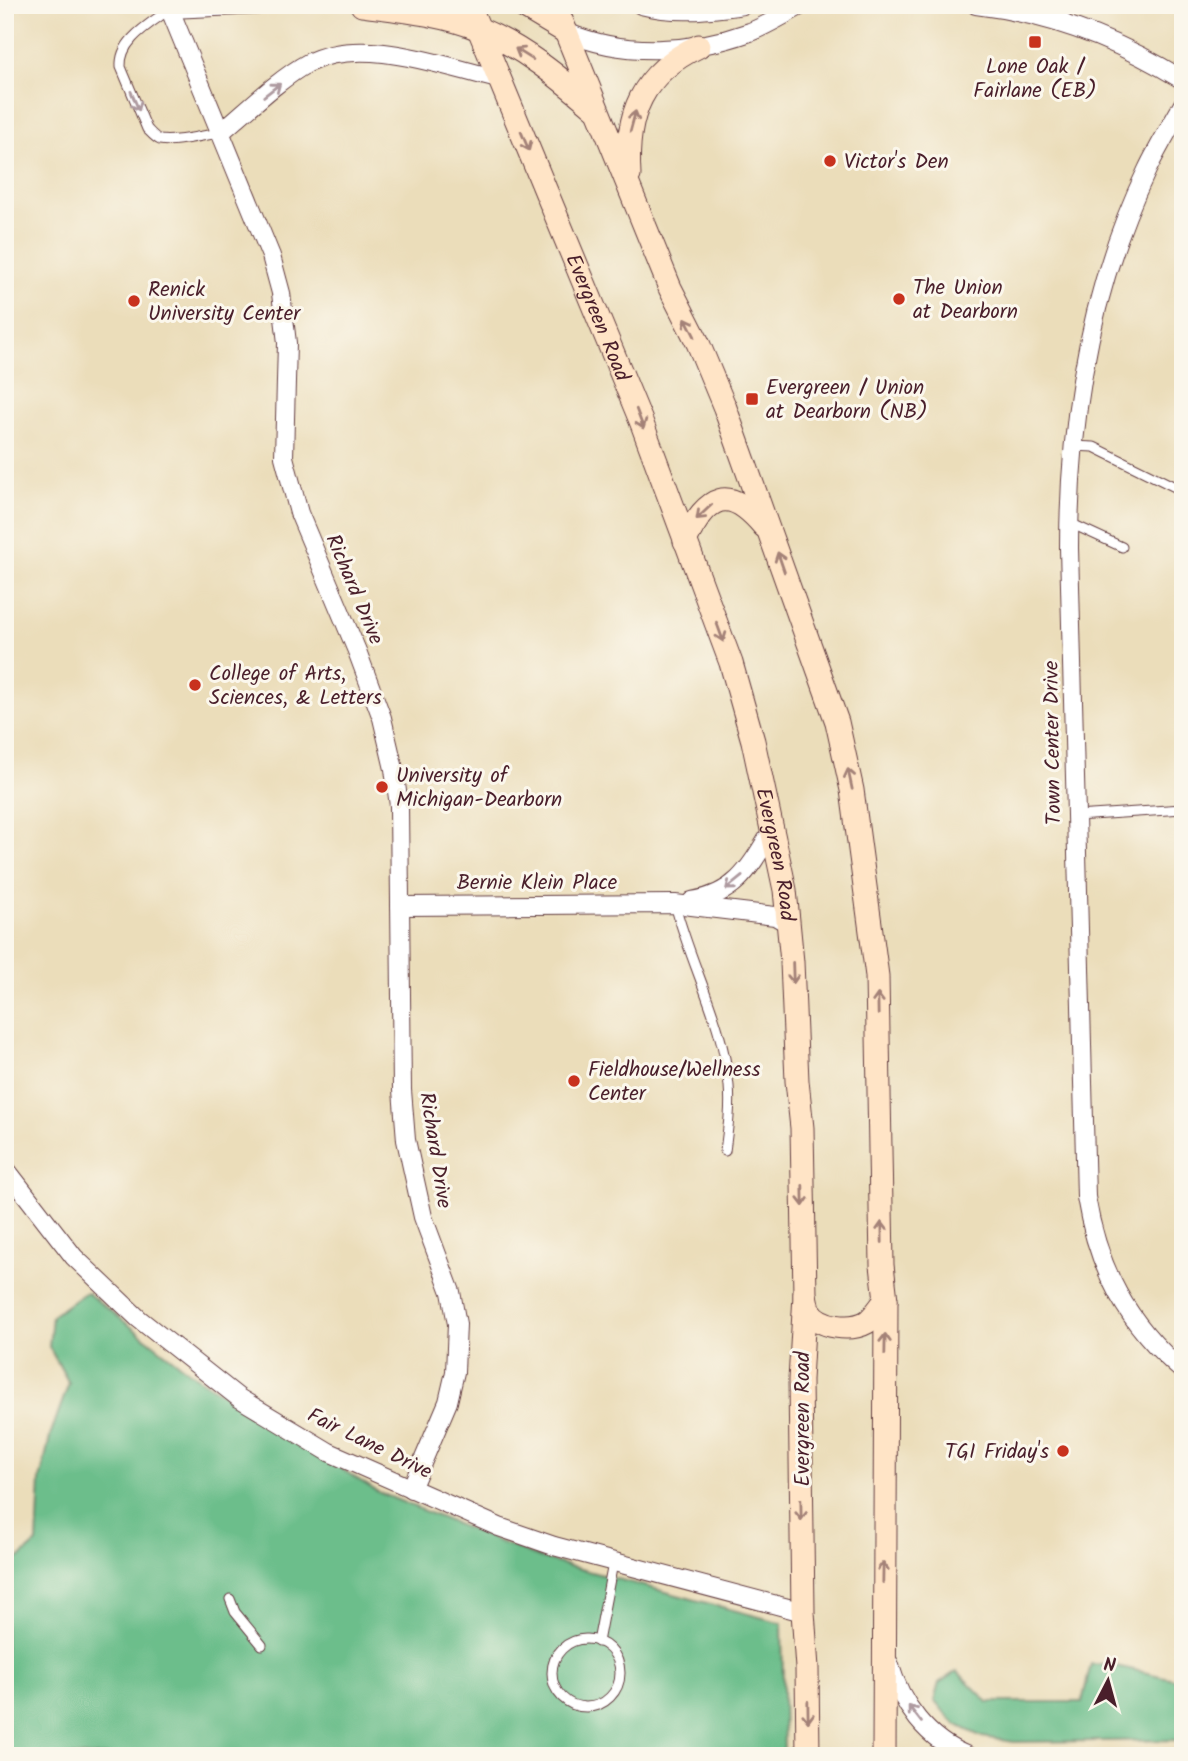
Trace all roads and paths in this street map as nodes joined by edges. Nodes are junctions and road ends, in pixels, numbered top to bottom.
1 (261, 5) edge
2 (362, 5) edge
3 (469, 5) edge
4 (521, 5) edge
5 (555, 5) edge
6 (641, 5) edge
7 (743, 5) edge
8 (802, 5) edge
9 (1055, 5) edge
10 (982, 6) edge
11 (169, 7) edge
12 (1071, 27) junction
13 (479, 29) junction
14 (566, 32) junction
15 (699, 46) junction
16 (498, 79) junction
17 (1183, 80) edge
18 (1183, 104) edge
19 (598, 110) junction
20 (220, 133) junction
21 (630, 189) junction
22 (1072, 446) junction
23 (1183, 491) edge
24 (1069, 523) junction
25 (771, 534) junction
26 (685, 541) junction
27 (1122, 547) dead end
28 (1183, 809) edge
29 (1076, 816) junction
30 (772, 831) junction
31 (675, 904) junction
32 (400, 906) junction
33 (789, 924) junction
34 (725, 1151) dead end
35 (5, 1168) edge
36 (805, 1295) junction
37 (886, 1300) junction
38 (1181, 1363) edge
39 (411, 1489) junction
40 (613, 1563) junction
41 (230, 1599) dead end
42 (803, 1612) junction
43 (883, 1640) junction
44 (598, 1642) junction
45 (262, 1645) dead end
46 (808, 1756) edge
47 (884, 1756) edge
48 (968, 1756) edge

1 - 11 street
2 - 13 street
3 - 13 street, Evergreen Road
4 - 14 street
5 - 14 street
6 - 7 street
8 - 15 street
9 - 12 lane
10 - 12 street
11 - 20 street, Richard Drive
11 -> 20 lane
12 - 17 street
13 - 16 street, Evergreen Road
19 -> 13 street
14 - 15 street
14 - 19 street
21 -> 15 street
20 -> 16 street
16 -> 26 street, Evergreen Road
18 - 22 street, Town Center Drive
19 - 21 street
20 - 32 street, Richard Drive
25 -> 21 street
22 - 23 lane
22 - 24 street, Town Center Drive
24 - 27 lane
24 - 29 street, Town Center Drive
25 -> 26 street
37 -> 25 street
26 -> 30 street, Evergreen Road
28 - 29 lane
29 - 38 street, Town Center Drive
30 -> 31 street, Bernie Klein Place
30 - 33 street, Evergreen Road
31 - 32 street, Bernie Klein Place
31 - 33 street, Bernie Klein Place
31 - 34 lane
32 - 39 street, Richard Drive
33 -> 36 street, Evergreen Road
35 - 39 street, Fair Lane Drive
36 - 37 street
36 -> 42 street, Evergreen Road
43 -> 37 street
39 - 40 street, Fair Lane Drive
40 - 42 street, Fair Lane Drive
40 - 44 lane
41 - 45 lane
42 -> 46 street, Evergreen Road
43 - 47 street
48 -> 43 street
44 - 44 lane

